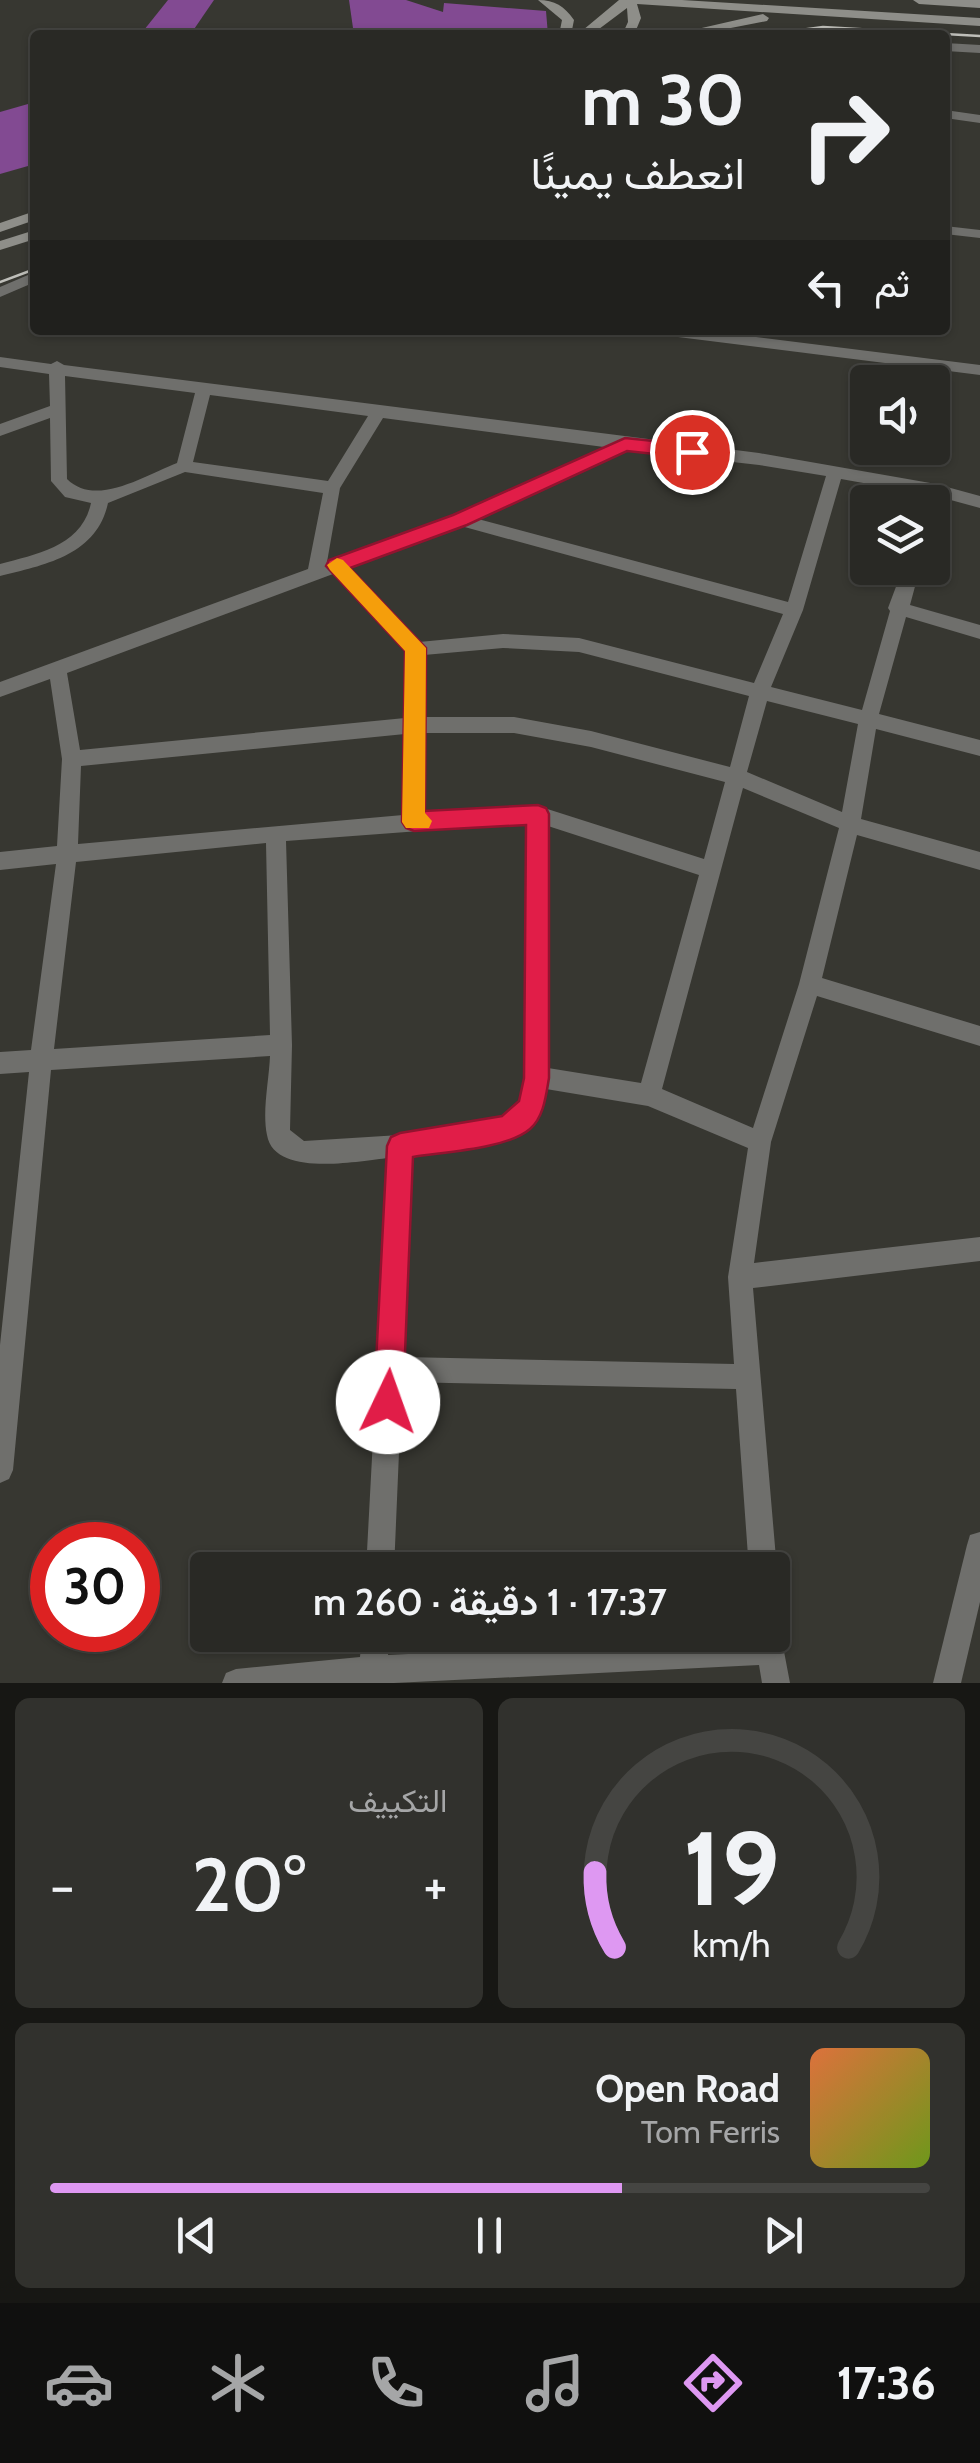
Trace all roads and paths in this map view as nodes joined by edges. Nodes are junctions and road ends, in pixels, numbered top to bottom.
1 (544, 0) edge
2 (628, 0) edge
3 (919, 0) edge
4 (980, 4) edge
5 (808, 11) junction
6 (980, 22) edge
7 (566, 30) edge
8 (589, 30) edge
9 (632, 30) edge
10 (704, 30) edge
11 (950, 47) edge
12 (980, 50) edge
13 (950, 115) edge
14 (980, 119) edge
15 (30, 217) edge
16 (0, 228) edge
17 (950, 231) edge
18 (980, 234) edge
19 (30, 236) edge
20 (0, 246) edge
21 (30, 279) edge
22 (0, 292) edge
23 (702, 335) edge
24 (0, 362) edge
25 (58, 366) junction
26 (980, 370) edge
27 (204, 388) junction
28 (58, 409) junction
29 (379, 411) junction
30 (0, 430) edge
31 (625, 444) junction
32 (184, 466) junction
33 (835, 473) junction
34 (887, 485) edge
35 (332, 488) junction
36 (950, 498) edge
37 (100, 499) junction
38 (980, 502) edge
39 (460, 520) junction
40 (336, 566) junction
41 (0, 570) edge
42 (316, 573) junction
43 (905, 585) edge
44 (897, 608) junction
45 (794, 610) junction
46 (980, 632) edge
47 (416, 648) junction
48 (57, 669) junction
49 (0, 690) edge
50 (760, 691) junction
51 (869, 718) junction
52 (415, 725) junction
53 (980, 748) edge
54 (72, 759) junction
55 (738, 777) junction
56 (538, 814) junction
57 (414, 822) junction
58 (850, 824) junction
59 (276, 833) junction
60 (67, 856) junction
61 (0, 861) edge
62 (980, 861) edge
63 (712, 870) junction
64 (810, 984) junction
65 (980, 1036) edge
66 (281, 1045) junction
67 (41, 1061) junction
68 (0, 1064) edge
69 (536, 1078) junction
70 (648, 1095) junction
71 (760, 1142) junction
72 (400, 1146) junction
73 (980, 1249) edge
74 (740, 1277) junction
75 (390, 1369) junction
76 (745, 1377) junction
77 (1, 1454) edge
78 (980, 1544) edge
79 (381, 1552) edge
80 (761, 1552) edge
81 (375, 1652) edge
82 (638, 1652) edge
83 (771, 1652) edge
84 (373, 1670) junction
85 (268, 1681) edge
86 (236, 1683) edge
87 (776, 1683) edge
88 (947, 1683) edge

1 - 7 main road
2 - 5 main road
2 - 8 main road
2 - 9 main road
3 - 4 main road
5 - 6 main road
5 - 10 main road
11 - 12 street
13 - 14 street
15 - 16 main road
17 - 18 street
19 - 20 main road
21 - 22 street
23 - 26 street
24 - 25 street
25 - 27 street
25 - 28 street
27 - 29 street
27 - 32 street
28 - 30 street
28 - 37 street
29 - 31 street
29 - 35 street
31 - 33 street
31 - 39 street
32 - 35 street
32 - 37 street
33 - 34 street
33 - 45 street
35 - 42 street
36 - 38 street
37 - 41 street
39 - 40 street
39 - 45 street
40 - 42 street
40 - 47 street
42 - 48 street
43 - 44 street
44 - 46 street
44 - 51 street
45 - 50 street
47 - 50 street
47 - 52 street
48 - 49 street
48 - 54 street
50 - 51 street
50 - 55 street
51 - 53 street
51 - 58 street
52 - 54 street
52 - 55 street
52 - 57 street
54 - 60 street
55 - 58 street
55 - 63 street
56 - 57 street
56 - 63 street
56 - 69 street
57 - 59 street
58 - 62 street
58 - 64 street
59 - 60 street
59 - 66 street
60 - 61 street
60 - 67 street
63 - 70 street
64 - 65 street
64 - 71 street
66 - 67 street
66 - 72 street
67 - 68 street
67 - 77 street
69 - 70 street
69 - 72 street
70 - 71 street
71 - 74 street
72 - 75 street
73 - 74 street
74 - 76 street
75 - 76 street
75 - 79 street
76 - 80 street
78 - 88 street
81 - 84 street
82 - 84 street
83 - 87 street
84 - 85 street
85 - 86 street

